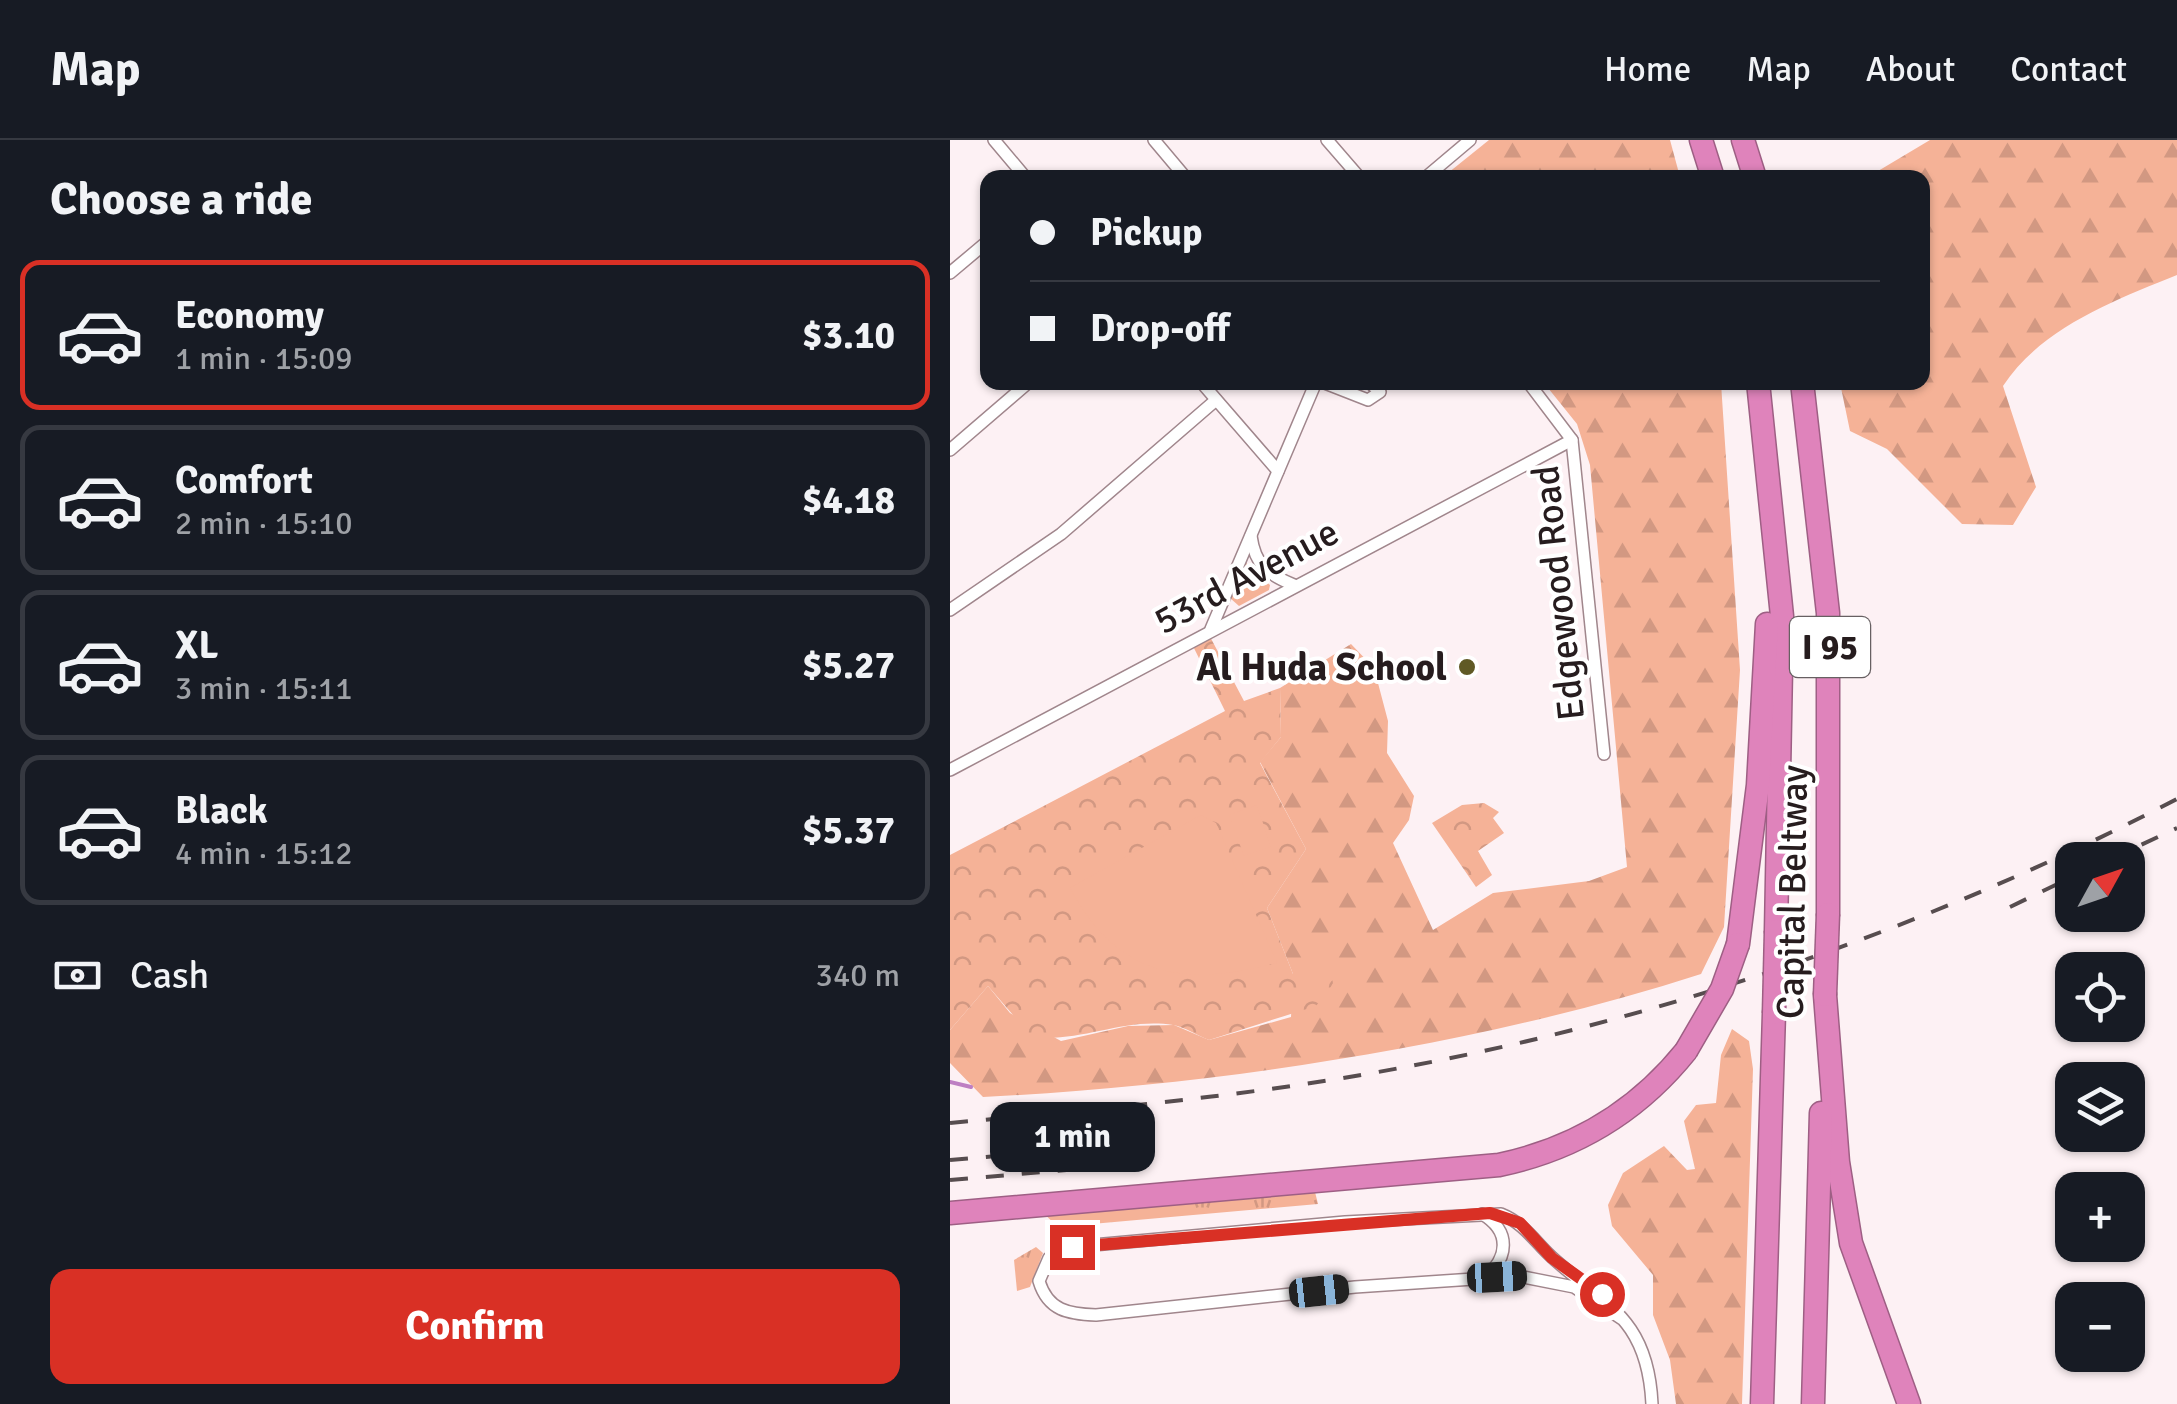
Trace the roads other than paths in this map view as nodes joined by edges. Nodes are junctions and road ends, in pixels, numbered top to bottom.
1 (994, 140) edge
2 (1154, 140) edge
3 (1327, 140) edge
4 (1470, 140) edge
5 (1702, 140) edge
6 (1744, 140) edge
7 (1019, 170) edge
8 (1179, 170) edge
9 (1353, 170) edge
10 (1434, 170) edge
11 (1711, 170) edge
12 (1753, 170) edge
13 (980, 248) edge
14 (950, 272) edge
15 (1020, 390) edge
16 (1207, 390) edge
17 (1315, 390) edge
18 (1341, 390) edge
19 (1378, 390) edge
20 (1534, 390) edge
21 (1759, 390) edge
22 (1803, 390) edge
23 (1216, 400) junction
24 (1765, 430) junction
25 (1572, 440) junction
26 (950, 450) edge
27 (1278, 471) junction
28 (1251, 534) junction
29 (1294, 585) junction
30 (950, 610) edge
31 (1212, 629) junction
32 (1604, 754) dead end
33 (950, 770) edge
34 (1825, 995) junction
35 (950, 1213) edge
36 (1480, 1213) junction
37 (1484, 1278) junction
38 (1622, 1319) junction
39 (1652, 1404) edge
40 (1762, 1404) edge
41 (1812, 1404) edge
42 (1909, 1404) edge

1 - 7 street
2 - 8 street
3 - 9 street
4 - 10 street
5 - 11 highway
6 - 12 highway
13 - 14 street
15 - 26 street
16 - 23 street
17 - 27 street
18 - 19 street
20 - 25 street, Edgewood Road
21 - 24 highway, Capital Beltway / I 95
22 - 34 highway, Capital Beltway / I 95, bridge
23 - 27 street
23 - 30 street
24 - 35 highway, bridge
24 - 40 highway, Capital Beltway / I 95, bridge
25 - 29 street, 53rd Avenue
25 - 32 street, Edgewood Road
27 - 28 street
28 - 29 street
28 - 31 street
29 - 31 street, 53rd Avenue
31 - 33 street, 53rd Avenue
34 - 41 highway, Capital Beltway / I 95
34 - 42 highway
36 - 37 street
36 - 37 street
36 - 38 street
37 - 38 street
38 - 39 street

